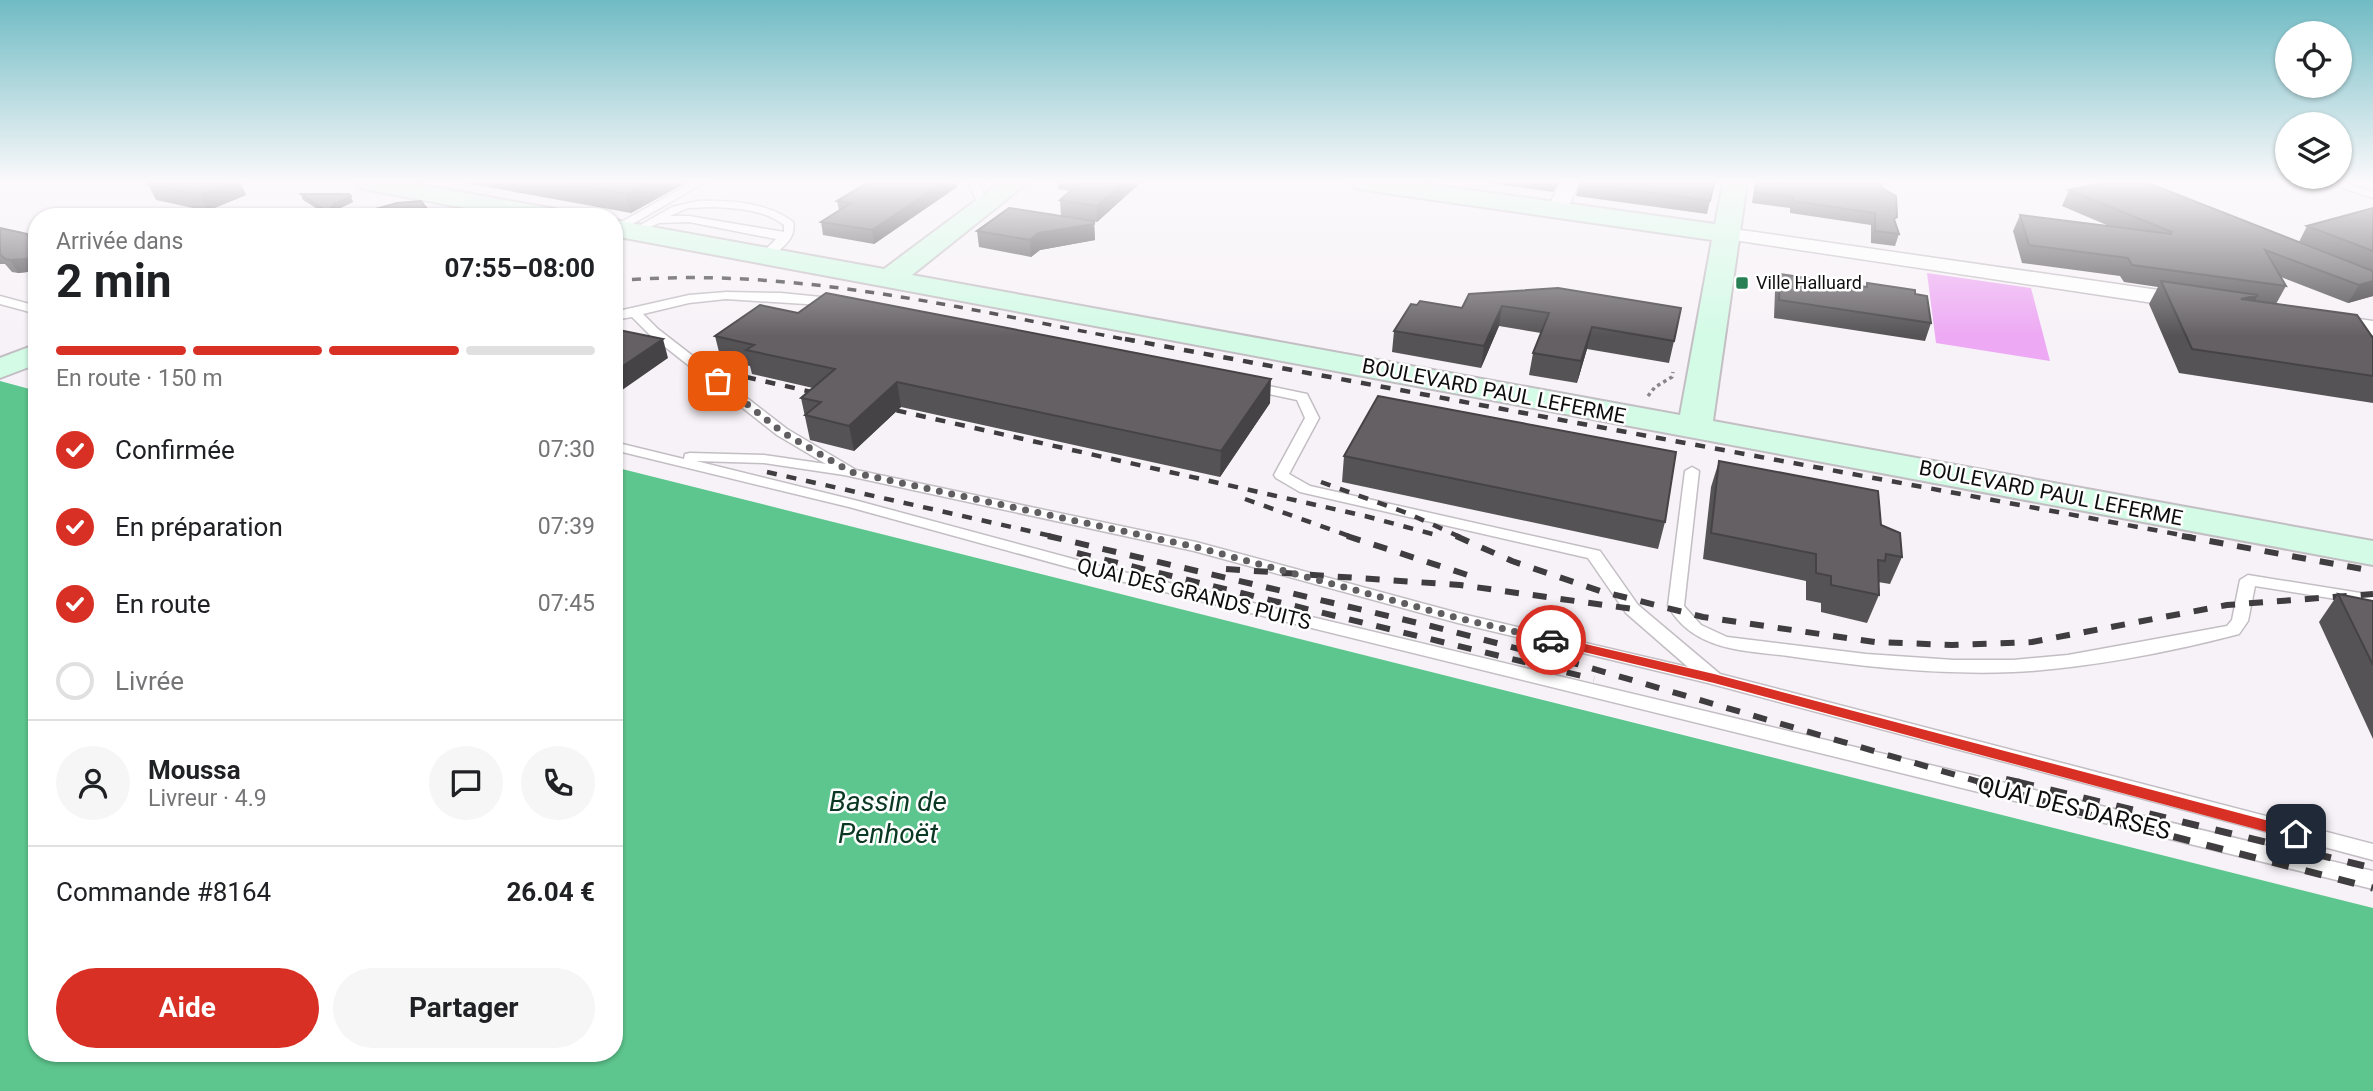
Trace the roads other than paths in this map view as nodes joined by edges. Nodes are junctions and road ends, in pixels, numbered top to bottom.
1 (681, 234) edge
2 (786, 234) edge
3 (938, 234) edge
4 (1727, 234) joint
5 (776, 247) junction
6 (890, 279) junction
7 (0, 300) edge
8 (853, 305) edge
9 (2215, 306) edge
10 (28, 308) edge
11 (636, 314) junction
12 (623, 315) edge
13 (2307, 319) edge
14 (2373, 328) edge
15 (28, 356) edge
16 (0, 369) edge
17 (1234, 383) edge
18 (1695, 428) junction
19 (623, 448) edge
20 (658, 457) junction
21 (1692, 471) dead end
22 (851, 472) junction
23 (2373, 553) edge
24 (2373, 600) edge
25 (1714, 679) junction
26 (1775, 736) joint
27 (2373, 852) edge
28 (2373, 880) edge

1 - 5 main road, BOULEVARD PAUL LEFERME
2 - 5 lane
3 - 6 main road
4 - 9 street
4 - 18 main road
5 - 6 main road, BOULEVARD PAUL LEFERME
6 - 18 main road, BOULEVARD PAUL LEFERME
7 - 10 lane
8 - 11 lane
11 - 12 lane
11 - 22 lane
13 - 14 street
15 - 16 main road
17 - 25 lane
18 - 23 main road, BOULEVARD PAUL LEFERME
19 - 20 lane, QUAI DES GRANDS PUITS
20 - 22 lane
20 - 26 lane, QUAI DES GRANDS PUITS
21 - 24 lane
22 - 25 lane
25 - 27 lane
26 - 28 lane, QUAI DES DARSES

